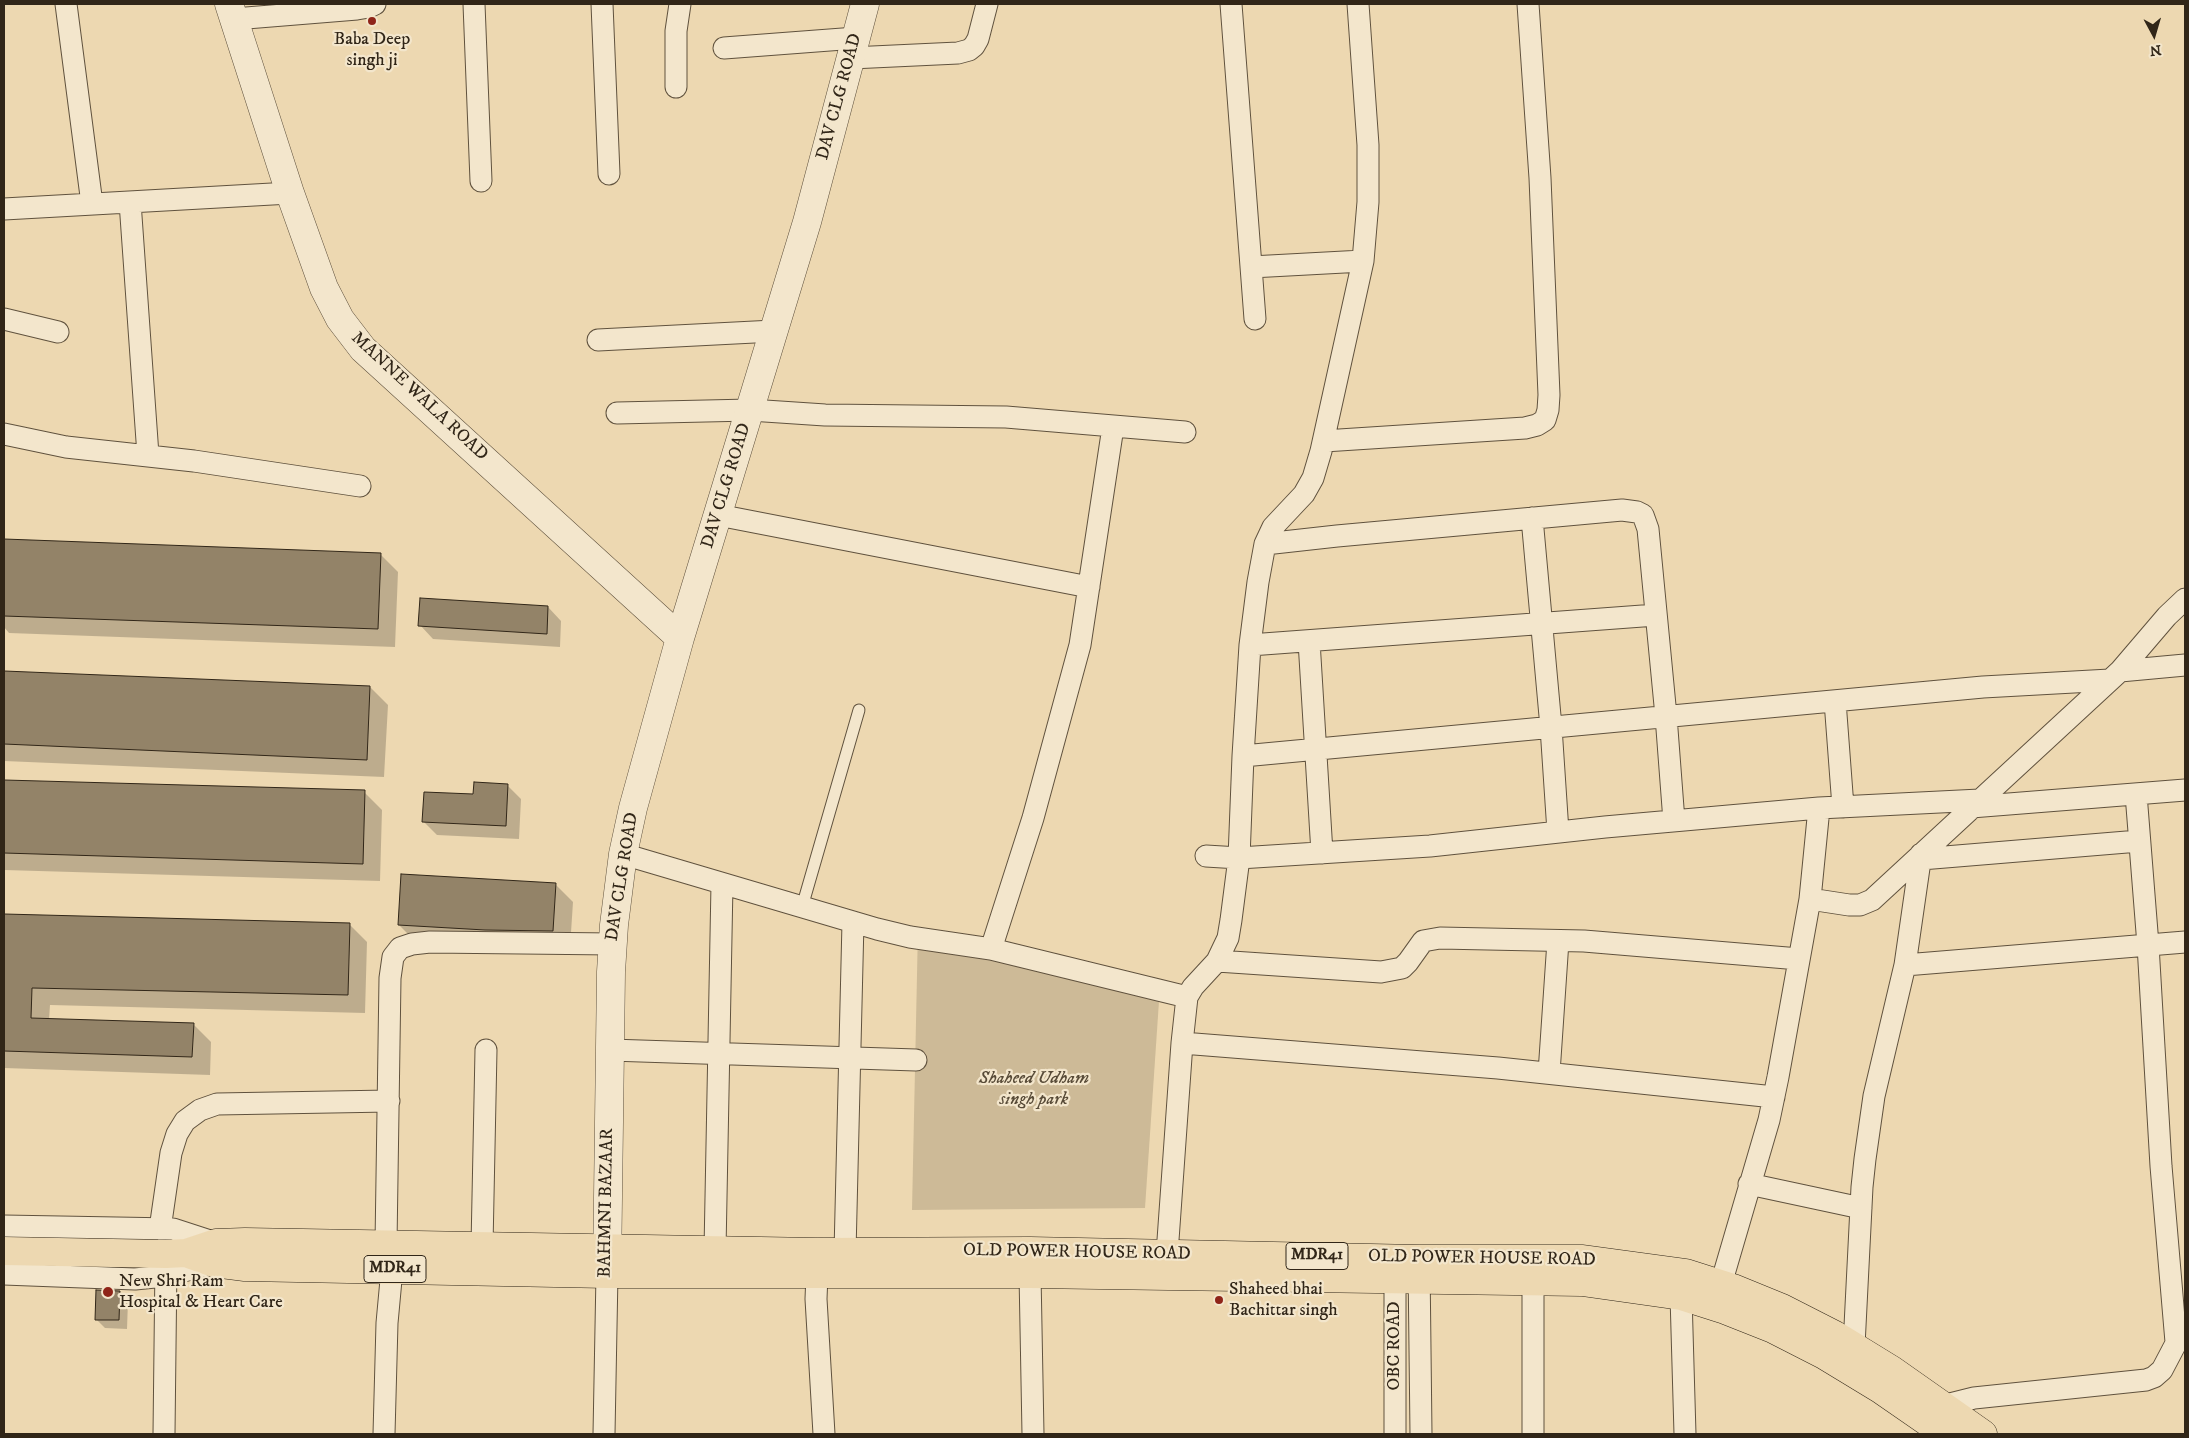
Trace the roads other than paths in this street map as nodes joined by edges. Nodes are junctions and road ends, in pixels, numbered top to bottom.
1 (66, 4) edge
2 (375, 4) edge
3 (474, 4) edge
4 (602, 4) edge
5 (680, 4) edge
6 (865, 4) edge
7 (987, 4) edge
8 (1231, 4) edge
9 (1358, 4) edge
10 (1528, 4) edge
11 (231, 11) edge
12 (724, 48) dead end
13 (854, 48) junction
14 (676, 88) dead end
15 (609, 174) dead end
16 (481, 181) dead end
17 (290, 193) junction
18 (130, 202) junction
19 (92, 204) junction
20 (4, 209) edge
21 (1363, 261) junction
22 (1251, 267) junction
23 (4, 319) edge
24 (1255, 319) dead end
25 (774, 331) junction
26 (58, 332) dead end
27 (598, 340) dead end
28 (750, 410) junction
29 (617, 413) dead end
30 (1113, 427) junction
31 (1186, 432) dead end
32 (4, 434) edge
33 (1324, 440) junction
34 (148, 455) junction
35 (360, 486) dead end
36 (718, 515) junction
37 (1532, 518) junction
38 (1265, 544) junction
39 (1089, 587) junction
40 (2185, 599) edge
41 (1656, 615) junction
42 (1541, 623) junction
43 (680, 638) junction
44 (1309, 641) junction
45 (1250, 645) junction
46 (2185, 665) edge
47 (2115, 675) junction
48 (1835, 701) junction
49 (859, 710) dead end
50 (1666, 716) junction
51 (1551, 727) junction
52 (1314, 749) junction
53 (1243, 756) junction
54 (2185, 790) edge
55 (2136, 794) junction
56 (1976, 803) junction
57 (1843, 807) junction
58 (1819, 808) junction
59 (1674, 821) junction
60 (1558, 832) junction
61 (2139, 842) junction
62 (1322, 852) junction
63 (623, 854) junction
64 (1206, 856) dead end
65 (1921, 856) junction
66 (1239, 858) junction
67 (722, 884) junction
68 (1810, 899) junction
69 (802, 908) junction
70 (853, 922) junction
71 (1558, 940) junction
72 (2185, 942) edge
73 (613, 944) junction
74 (2148, 945) junction
75 (991, 949) junction
76 (1799, 959) junction
77 (1217, 961) junction
78 (1905, 965) junction
79 (611, 972) joint
80 (1187, 998) junction
81 (1182, 1042) junction
82 (486, 1050) dead end
83 (610, 1050) junction
84 (718, 1054) junction
85 (850, 1059) junction
86 (916, 1060) dead end
87 (1549, 1073) junction
88 (1774, 1097) junction
89 (389, 1101) junction
90 (1749, 1184) junction
91 (1861, 1208) junction
92 (4, 1226) edge
93 (482, 1246) junction
94 (4, 1250) edge
95 (715, 1250) junction
96 (845, 1252) junction
97 (166, 1253) junction
98 (1167, 1254) junction
99 (389, 1257) junction
100 (606, 1261) junction
101 (1407, 1269) junction
102 (4, 1274) edge
103 (817, 1274) junction
104 (1030, 1274) junction
105 (1533, 1281) junction
106 (1721, 1284) junction
107 (1681, 1296) junction
108 (2180, 1335) edge
109 (1854, 1346) junction
110 (1940, 1421) edge
111 (164, 1434) edge
112 (384, 1434) edge
113 (604, 1434) edge
114 (824, 1434) edge
115 (1033, 1434) edge
116 (1395, 1434) edge
117 (1421, 1434) edge
118 (1533, 1434) edge
119 (1685, 1434) edge
120 (1983, 1434) edge

1 - 19 street
2 - 11 street
3 - 16 street
4 - 15 street
5 - 14 street
6 - 13 street, DAV CLG ROAD
7 - 13 street
8 - 22 street
9 - 21 street
10 - 33 street
11 - 17 street, MANNE WALA ROAD
12 - 13 street
13 - 25 street, DAV CLG ROAD
17 - 18 street
17 - 43 street, MANNE WALA ROAD
18 - 19 street
18 - 34 street
19 - 20 street
21 - 22 street
21 - 33 street
22 - 24 street
23 - 26 street
25 - 27 street
25 - 28 street, DAV CLG ROAD
28 - 29 street
28 - 30 street
28 - 36 street, DAV CLG ROAD
30 - 31 street
30 - 39 street
32 - 34 street
33 - 38 street
34 - 35 street
36 - 39 street
36 - 43 street, DAV CLG ROAD
37 - 38 street
37 - 41 street
37 - 42 street
38 - 45 street
39 - 75 street
40 - 47 street
41 - 42 street
41 - 50 street
42 - 44 street
42 - 51 street
43 - 63 street, DAV CLG ROAD
44 - 45 street
44 - 52 street
45 - 53 street
46 - 47 street
47 - 48 street
47 - 56 street
48 - 50 street
48 - 57 street
49 - 69 lane
50 - 51 street
50 - 59 street
51 - 52 street
51 - 60 street
52 - 53 street
52 - 62 street
53 - 66 street
54 - 55 street
55 - 56 street
55 - 61 street
56 - 57 street
56 - 65 street
57 - 58 street
58 - 59 street
58 - 68 street
59 - 60 street
60 - 62 street
61 - 65 street
61 - 74 street
62 - 66 street
63 - 67 street
63 - 73 street, DAV CLG ROAD
64 - 66 street
65 - 68 street
65 - 78 street
66 - 77 street
67 - 69 street
67 - 84 street
68 - 76 street
69 - 70 street
70 - 75 street
70 - 85 street
71 - 76 street
71 - 77 street
71 - 87 street
72 - 74 street
73 - 79 street, DAV CLG ROAD
73 - 89 street
74 - 78 street
74 - 108 street
75 - 80 street
76 - 88 street
77 - 80 street
78 - 91 street
79 - 83 street, BAHMNI BAZAAR
80 - 81 street
81 - 87 street
81 - 98 street
82 - 93 street
83 - 84 street
83 - 100 street, BAHMNI BAZAAR
84 - 85 street
84 - 95 street
85 - 86 street
85 - 96 street
87 - 88 street
88 - 90 street
89 - 97 street
89 - 99 street
90 - 91 street
90 - 106 street
91 - 109 street
92 - 97 street
93 - 99 highway, MDR41
93 - 100 highway, MDR41
94 - 97 highway, MDR41
95 - 96 highway, OLD POWER HOUSE ROAD / MDR41
95 - 100 highway, OLD POWER HOUSE ROAD / MDR41
96 - 98 highway, OLD POWER HOUSE ROAD / MDR41
97 - 99 highway, MDR41
97 - 102 street
97 - 111 street
98 - 101 highway, OLD POWER HOUSE ROAD / MDR41
99 - 100 highway, MDR41
99 - 112 street
100 - 103 highway, OLD POWER HOUSE ROAD / MDR41
100 - 113 street, BAHMNI BAZAAR
101 - 104 highway, OLD POWER HOUSE ROAD / MDR41
101 - 105 highway, OLD POWER HOUSE ROAD / MDR41
101 - 106 highway, OLD POWER HOUSE ROAD / MDR41
101 - 116 street, OBC ROAD
101 - 117 street, OBC ROAD
103 - 104 highway, OLD POWER HOUSE ROAD / MDR41
103 - 114 street
104 - 115 street
105 - 107 highway, OLD POWER HOUSE ROAD / MDR41
105 - 118 street
106 - 109 highway, OLD POWER HOUSE ROAD / MDR41
107 - 110 highway, OLD POWER HOUSE ROAD / MDR41
107 - 119 street
108 - 110 street
109 - 110 highway, OLD POWER HOUSE ROAD / MDR41
110 - 120 highway, OLD POWER HOUSE ROAD / MDR41

